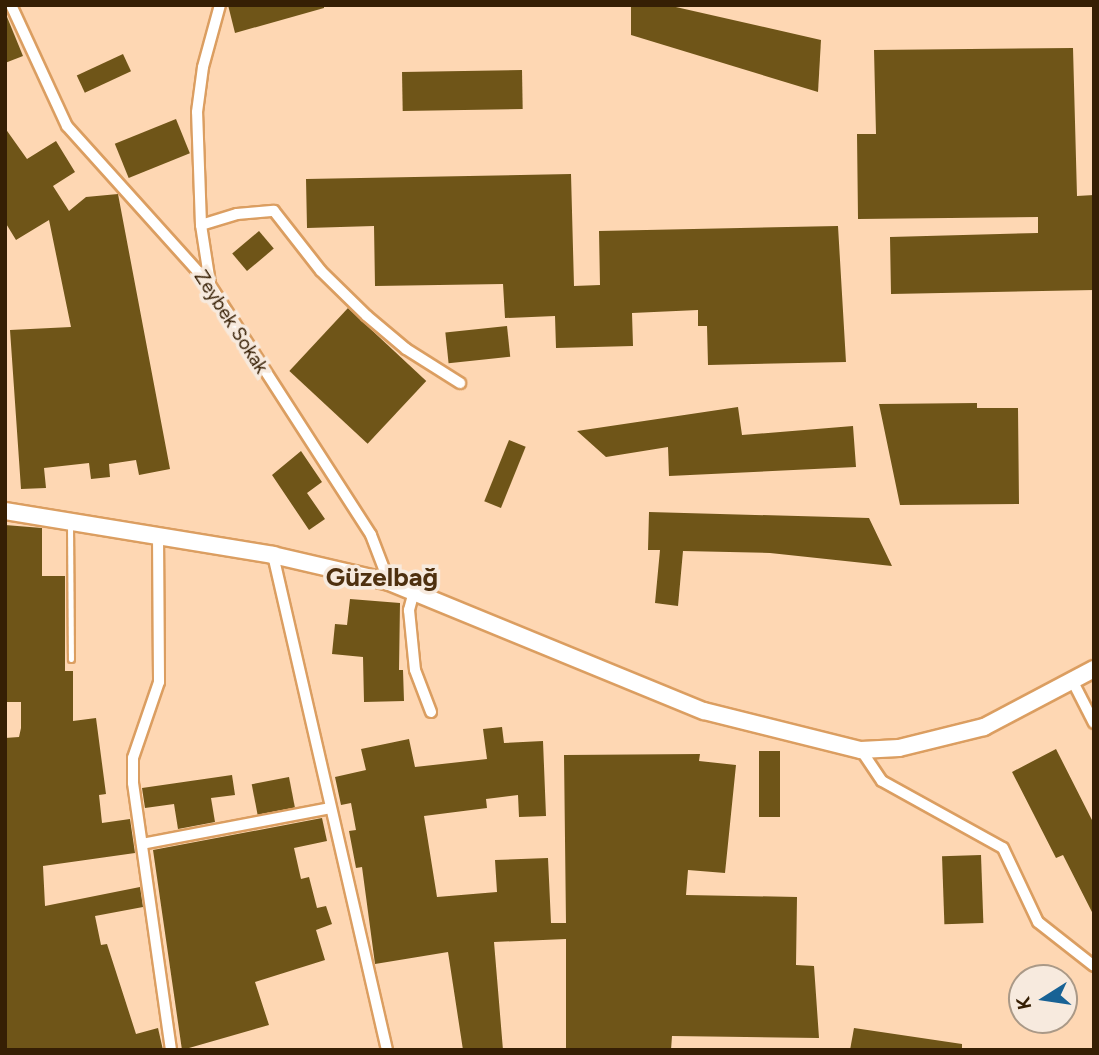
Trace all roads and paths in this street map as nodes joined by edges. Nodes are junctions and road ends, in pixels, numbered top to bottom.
1 (11, 5) edge
2 (220, 5) edge
3 (201, 225) junction
4 (210, 285) junction
5 (460, 383) dead end
6 (5, 511) edge
7 (37, 516) junction
8 (5, 519) edge
9 (70, 520) junction
10 (158, 535) junction
11 (273, 555) junction
12 (389, 582) junction
13 (412, 595) junction
14 (71, 659) dead end
15 (1094, 669) edge
16 (1073, 682) junction
17 (431, 712) dead end
18 (1094, 723) edge
19 (860, 750) junction
20 (330, 808) junction
21 (142, 844) junction
22 (1094, 966) edge
23 (384, 1049) edge
24 (171, 1050) edge

1 - 4 street, Zeybek Sokak
2 - 3 street
3 - 4 street
3 - 5 street
4 - 12 street, Zeybek Sokak
6 - 7 street
7 - 8 lane
7 - 9 street
9 - 10 street
9 - 14 lane
10 - 11 street
10 - 21 street
11 - 12 street
11 - 20 street
12 - 13 street
13 - 17 street
13 - 19 street
15 - 16 street
16 - 18 street
16 - 19 street
19 - 22 street
20 - 21 street
20 - 23 street
21 - 24 street

